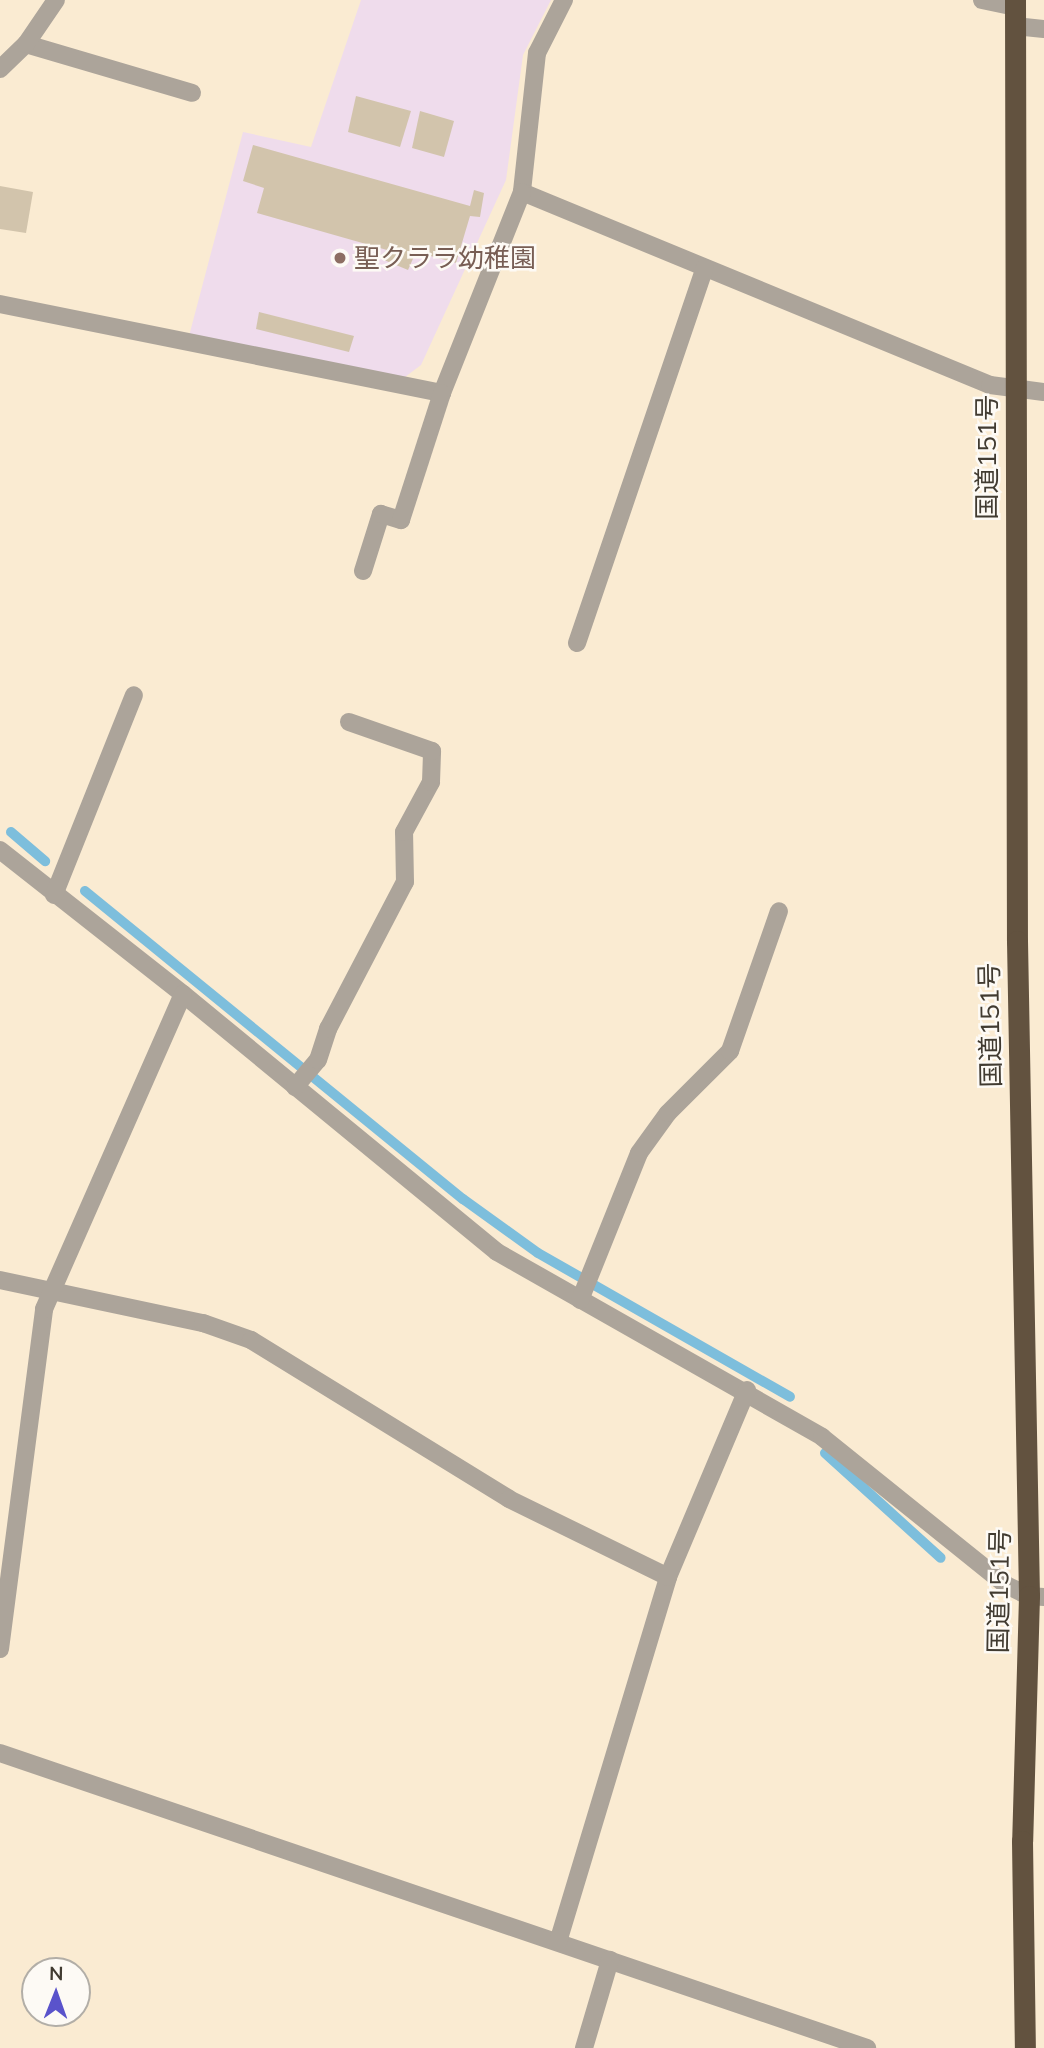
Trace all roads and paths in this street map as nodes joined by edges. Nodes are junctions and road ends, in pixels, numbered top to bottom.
1 (56, 0) edge
2 (564, 0) edge
3 (982, 0) edge
4 (1015, 11) edge
5 (1044, 29) edge
6 (26, 44) junction
7 (0, 69) edge
8 (192, 93) dead end
9 (522, 192) junction
10 (705, 268) junction
11 (0, 304) edge
12 (1016, 391) junction
13 (1044, 392) edge
14 (442, 393) junction
15 (363, 571) dead end
16 (577, 643) dead end
17 (134, 695) dead end
18 (349, 722) dead end
19 (0, 850) edge
20 (54, 895) junction
21 (779, 911) dead end
22 (183, 994) junction
23 (299, 1082) junction
24 (0, 1280) edge
25 (52, 1289) junction
26 (581, 1298) junction
27 (747, 1390) junction
28 (668, 1577) junction
29 (1037, 1596) edge
30 (0, 1649) edge
31 (0, 1754) edge
32 (558, 1941) junction
33 (610, 1960) junction
34 (836, 2043) edge
35 (584, 2048) edge
36 (867, 2048) edge
37 (1025, 2048) edge

1 - 6 street
2 - 9 street
3 - 4 street
4 - 5 street
4 - 12 highway, 国道151号
6 - 7 street
6 - 8 street
9 - 10 street
9 - 14 street
10 - 12 street
10 - 16 street
11 - 14 street
12 - 13 street
12 - 29 highway, 国道151号
14 - 15 street
17 - 20 street
18 - 23 street
19 - 20 street
20 - 22 street
21 - 26 street
22 - 23 street
22 - 25 street
23 - 26 street
24 - 25 street
25 - 28 street
25 - 30 street
26 - 27 street
27 - 28 street
27 - 29 street
28 - 32 street
29 - 37 highway, 国道151号
31 - 32 street
32 - 33 street
33 - 34 street
33 - 35 street
34 - 36 street

